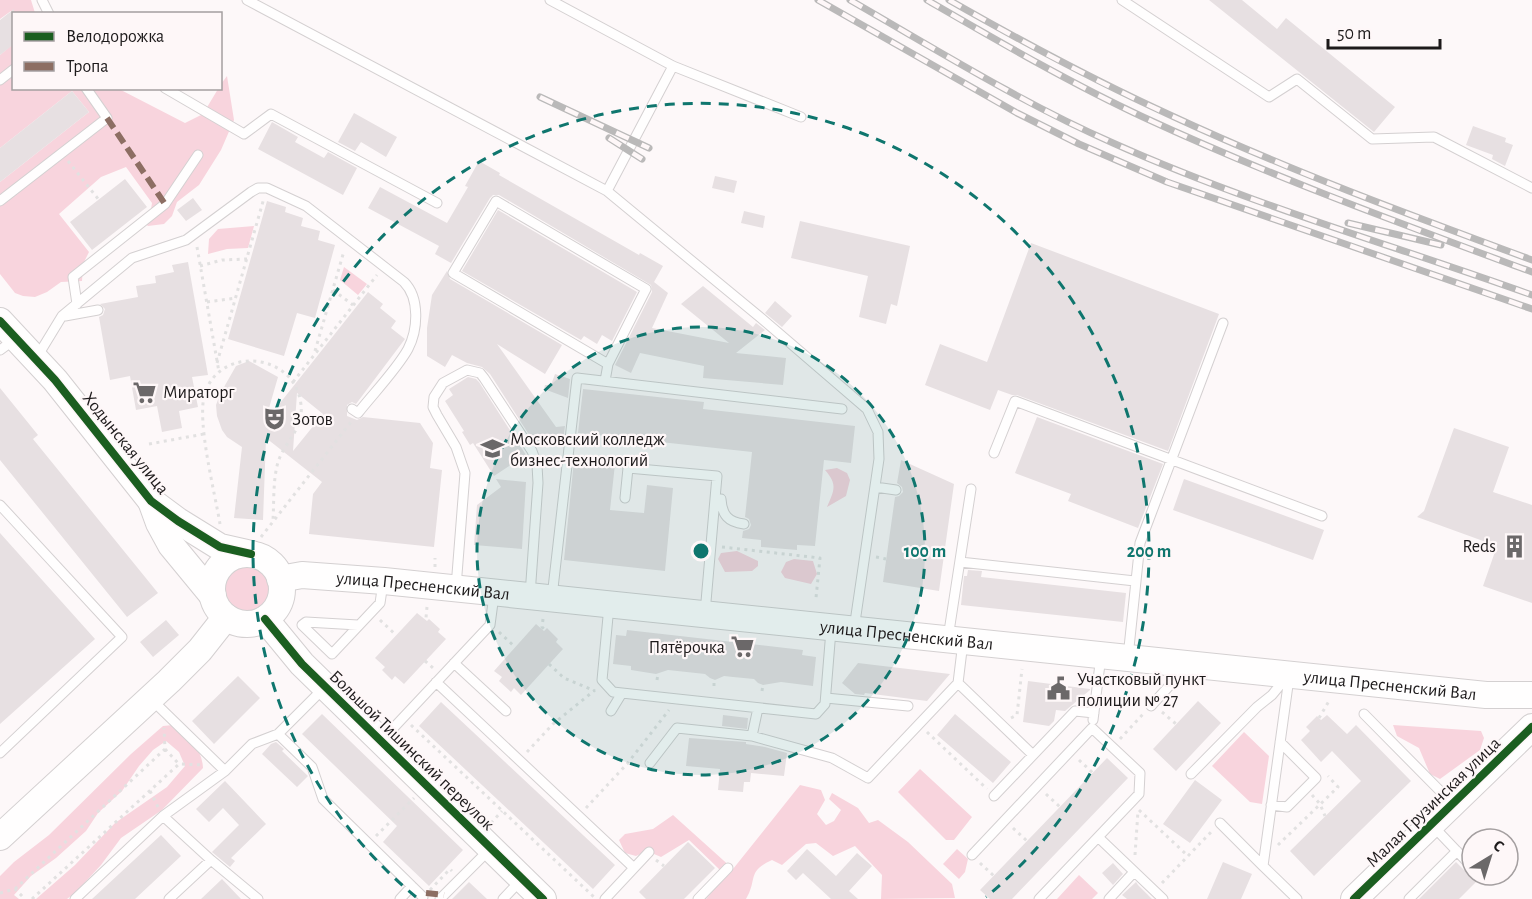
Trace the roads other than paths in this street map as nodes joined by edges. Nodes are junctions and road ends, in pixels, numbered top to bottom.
1 (246, 0) edge
2 (550, 0) edge
3 (1122, 0) edge
4 (673, 66) junction
5 (12, 71) edge
6 (0, 80) edge
7 (87, 90) edge
8 (168, 90) edge
9 (801, 117) dead end
10 (198, 155) dead end
11 (1532, 188) edge
12 (607, 191) junction
13 (0, 201) edge
14 (437, 203) dead end
15 (77, 304) junction
16 (98, 310) dead end
17 (62, 316) junction
18 (1223, 323) dead end
19 (5, 336) edge
20 (36, 359) junction
21 (608, 364) junction
22 (605, 381) junction
23 (842, 409) dead end
24 (355, 411) road end
25 (994, 453) dead end
26 (1172, 460) junction
27 (875, 487) junction
28 (971, 489) dead end
29 (896, 490) dead end
30 (625, 498) dead end
31 (715, 499) junction
32 (151, 501) junction
33 (0, 505) edge
34 (1322, 516) dead end
35 (744, 524) dead end
36 (255, 546) junction
37 (960, 562) junction
38 (280, 579) junction
39 (384, 580) junction
40 (1135, 581) junction
41 (456, 587) junction
42 (495, 591) junction
43 (609, 603) junction
44 (542, 604) junction
45 (220, 606) junction
46 (705, 613) junction
47 (265, 619) junction
48 (358, 626) junction
49 (842, 628) junction
50 (956, 639) junction
51 (1101, 655) junction
52 (1128, 657) junction
53 (1172, 662) junction
54 (454, 663) junction
55 (1289, 674) junction
56 (436, 682) junction
57 (958, 684) junction
58 (325, 686) junction
59 (622, 693) junction
60 (1532, 695) edge
61 (150, 698) junction
62 (826, 698) junction
63 (1152, 705) road end
64 (908, 706) dead end
65 (758, 708) junction
66 (506, 711) dead end
67 (611, 711) dead end
68 (1094, 713) junction
69 (1364, 714) dead end
70 (1532, 727) edge
71 (1092, 728) junction
72 (278, 734) junction
73 (752, 736) junction
74 (381, 741) junction
75 (1280, 742) junction
76 (0, 753) edge
77 (1033, 755) junction
78 (650, 763) dead end
79 (223, 768) junction
80 (1191, 774) dead end
81 (994, 796) road end
82 (1452, 804) junction
83 (1271, 805) junction
84 (163, 816) junction
85 (1220, 823) road end
86 (1431, 825) junction
87 (0, 837) edge
88 (1098, 837) junction
89 (491, 848) junction
90 (1457, 851) junction
91 (649, 852) dead end
92 (1460, 854) edge
93 (972, 855) road end
94 (211, 860) junction
95 (1263, 866) junction
96 (634, 868) junction
97 (728, 868) dead end
98 (1134, 872) junction
99 (522, 879) junction
100 (412, 886) junction
101 (423, 897) dead end
102 (1360, 897) edge
103 (75, 899) edge
104 (169, 899) edge
105 (258, 899) edge
106 (400, 899) edge
107 (440, 899) edge
108 (503, 899) edge
109 (543, 899) edge
110 (605, 899) edge
111 (698, 899) edge
112 (1040, 899) edge
113 (1109, 899) edge
114 (1163, 899) edge
115 (1297, 899) edge
116 (1409, 899) edge

1 - 12 lane
2 - 4 lane
3 - 11 lane
4 - 9 lane
4 - 12 lane
5 - 6 lane
7 - 13 lane
8 - 14 lane
10 - 15 lane
12 - 27 lane
15 - 17 lane
15 - 24 lane
16 - 17 lane
17 - 20 lane
18 - 26 lane
19 - 20 main road, Ходынская улица
20 - 32 main road, Ходынская улица
21 - 21 lane
21 - 22 lane
22 - 23 lane
22 - 44 lane
25 - 26 lane
26 - 34 lane
26 - 40 lane
27 - 29 lane
27 - 49 lane
28 - 37 lane
30 - 31 lane
31 - 35 lane
31 - 46 lane
32 - 36 main road, Ходынская улица
32 - 45 main road, Ходынская улица
33 - 76 lane
36 - 38 main road
36 - 45 main road
37 - 40 lane
37 - 50 lane
38 - 39 main road, улица Пресненский Вал
38 - 47 main road
39 - 41 main road, улица Пресненский Вал
39 - 48 lane
40 - 52 lane
41 - 42 main road, улица Пресненский Вал
41 - 44 lane
42 - 44 main road, улица Пресненский Вал
42 - 54 lane
43 - 44 main road, улица Пресненский Вал
43 - 46 main road, улица Пресненский Вал
43 - 59 lane
45 - 47 main road
45 - 61 main road
46 - 49 main road, улица Пресненский Вал
47 - 58 main road, Большой Тишинский переулок
48 - 48 lane
49 - 50 main road, улица Пресненский Вал
49 - 62 lane
50 - 51 main road, улица Пресненский Вал
50 - 57 lane
51 - 52 main road, улица Пресненский Вал
51 - 68 lane
52 - 53 main road, улица Пресненский Вал
53 - 55 main road, улица Пресненский Вал
53 - 63 lane
54 - 56 lane
54 - 66 lane
55 - 60 main road, улица Пресненский Вал
55 - 75 lane
55 - 80 lane
56 - 74 lane
56 - 96 lane
57 - 73 lane
57 - 77 lane
58 - 72 lane
58 - 74 main road, Большой Тишинский переулок
59 - 65 lane
59 - 67 lane
61 - 79 lane
61 - 87 main road
62 - 64 lane
62 - 65 lane
65 - 73 lane
68 - 71 lane
68 - 77 lane
69 - 82 lane
70 - 82 main road, Малая Грузинская улица
71 - 88 lane
71 - 93 lane
72 - 79 lane
72 - 100 lane
73 - 78 lane
74 - 89 main road, Большой Тишинский переулок
75 - 83 lane
75 - 83 lane
77 - 81 lane
79 - 84 lane
82 - 86 main road, Малая Грузинская улица
83 - 95 lane
84 - 94 lane
84 - 103 lane
85 - 95 lane
86 - 90 lane
86 - 102 main road, Малая Грузинская улица
88 - 98 lane
88 - 112 lane
89 - 99 main road, Большой Тишинский переулок
89 - 107 lane
90 - 92 lane
90 - 116 lane
91 - 96 lane
94 - 104 lane
94 - 105 lane
95 - 115 lane
96 - 110 lane
97 - 111 lane
98 - 113 lane
98 - 114 lane
99 - 108 lane
99 - 109 main road, Большой Тишинский переулок
100 - 101 lane
100 - 106 lane

